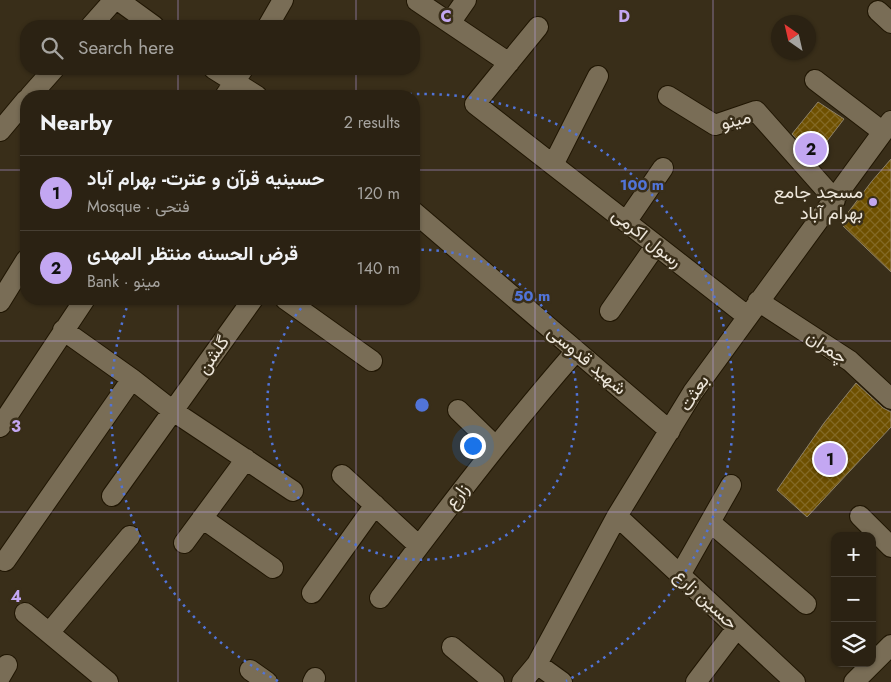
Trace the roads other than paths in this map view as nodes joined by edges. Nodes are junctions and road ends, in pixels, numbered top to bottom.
1 (116, 0) edge
2 (283, 0) edge
3 (466, 0) edge
4 (418, 1) edge
5 (97, 20) edge
6 (145, 20) edge
7 (271, 20) edge
8 (450, 23) junction
9 (538, 27) dead end
10 (509, 63) junction
11 (49, 75) edge
12 (223, 75) edge
13 (598, 76) dead end
14 (815, 80) dead end
15 (234, 82) edge
16 (35, 90) edge
17 (247, 90) edge
18 (668, 96) dead end
19 (20, 107) edge
20 (887, 126) edge
21 (0, 131) edge
22 (553, 165) junction
23 (663, 168) dead end
24 (835, 200) junction
25 (420, 217) edge
26 (626, 222) junction
27 (656, 246) junction
28 (20, 269) edge
29 (1, 297) edge
30 (81, 305) edge
31 (249, 305) edge
32 (293, 305) edge
33 (753, 309) junction
34 (610, 311) dead end
35 (63, 330) junction
36 (576, 351) junction
37 (372, 362) dead end
38 (132, 379) junction
39 (891, 399) edge
40 (458, 410) dead end
41 (173, 411) junction
42 (0, 428) edge
43 (670, 431) junction
44 (496, 446) junction
45 (246, 459) junction
46 (342, 475) dead end
47 (731, 485) dead end
48 (293, 491) dead end
49 (112, 496) dead end
50 (375, 506) junction
51 (617, 516) junction
52 (860, 516) dead end
53 (202, 518) junction
54 (710, 522) junction
55 (130, 536) dead end
56 (184, 543) dead end
57 (419, 546) junction
58 (891, 547) edge
59 (5, 561) dead end
60 (273, 568) dead end
61 (680, 575) junction
62 (312, 593) dead end
63 (380, 598) dead end
64 (806, 604) dead end
65 (26, 613) dead end
66 (737, 628) junction
67 (49, 633) junction
68 (891, 644) edge
69 (452, 647) dead end
70 (537, 664) junction
71 (250, 670) dead end
72 (108, 682) edge
73 (267, 682) edge
74 (494, 682) edge
75 (522, 682) edge
76 (562, 682) edge
77 (696, 682) edge
78 (795, 682) edge
79 (854, 682) edge

1 - 5 street
1 - 6 street
2 - 7 street
3 - 8 street
4 - 8 street
8 - 10 street
9 - 10 street
10 - 22 street, رسول اکرمی
11 - 16 street
12 - 15 street
13 - 22 street
14 - 20 street
15 - 17 street
18 - 24 street, مینو
19 - 21 street
20 - 24 street, بعثت
22 - 26 street, رسول اکرمی
23 - 26 street
24 - 33 street, بعثت
25 - 36 street, شهید قدوسی
26 - 27 street, رسول اکرمی
27 - 33 street, رسول اکرمی
27 - 34 street
28 - 29 street
30 - 35 street
31 - 41 street, گلشن
32 - 37 street
33 - 39 street, چمران
33 - 43 street, بعثت
35 - 38 street
35 - 42 street
36 - 43 street, شهید قدوسی
36 - 44 street, زارع
38 - 41 street
38 - 59 street
40 - 44 street
41 - 45 street
41 - 49 street, گلشن
43 - 51 street, بعثت
44 - 57 street, زارع
45 - 48 street
45 - 53 street
46 - 50 street
47 - 54 street
50 - 57 street
50 - 62 street
51 - 61 street, حسین زارع
51 - 70 street, بعثت
52 - 58 street
53 - 56 street
53 - 60 street
54 - 61 street
54 - 64 street
55 - 67 street
57 - 63 street, زارع
61 - 66 street, حسین زارع
65 - 67 street
66 - 77 street
66 - 78 street, حسین زارع
67 - 72 street
68 - 79 street
69 - 74 street
70 - 75 street, بعثت
70 - 76 street
71 - 73 street

